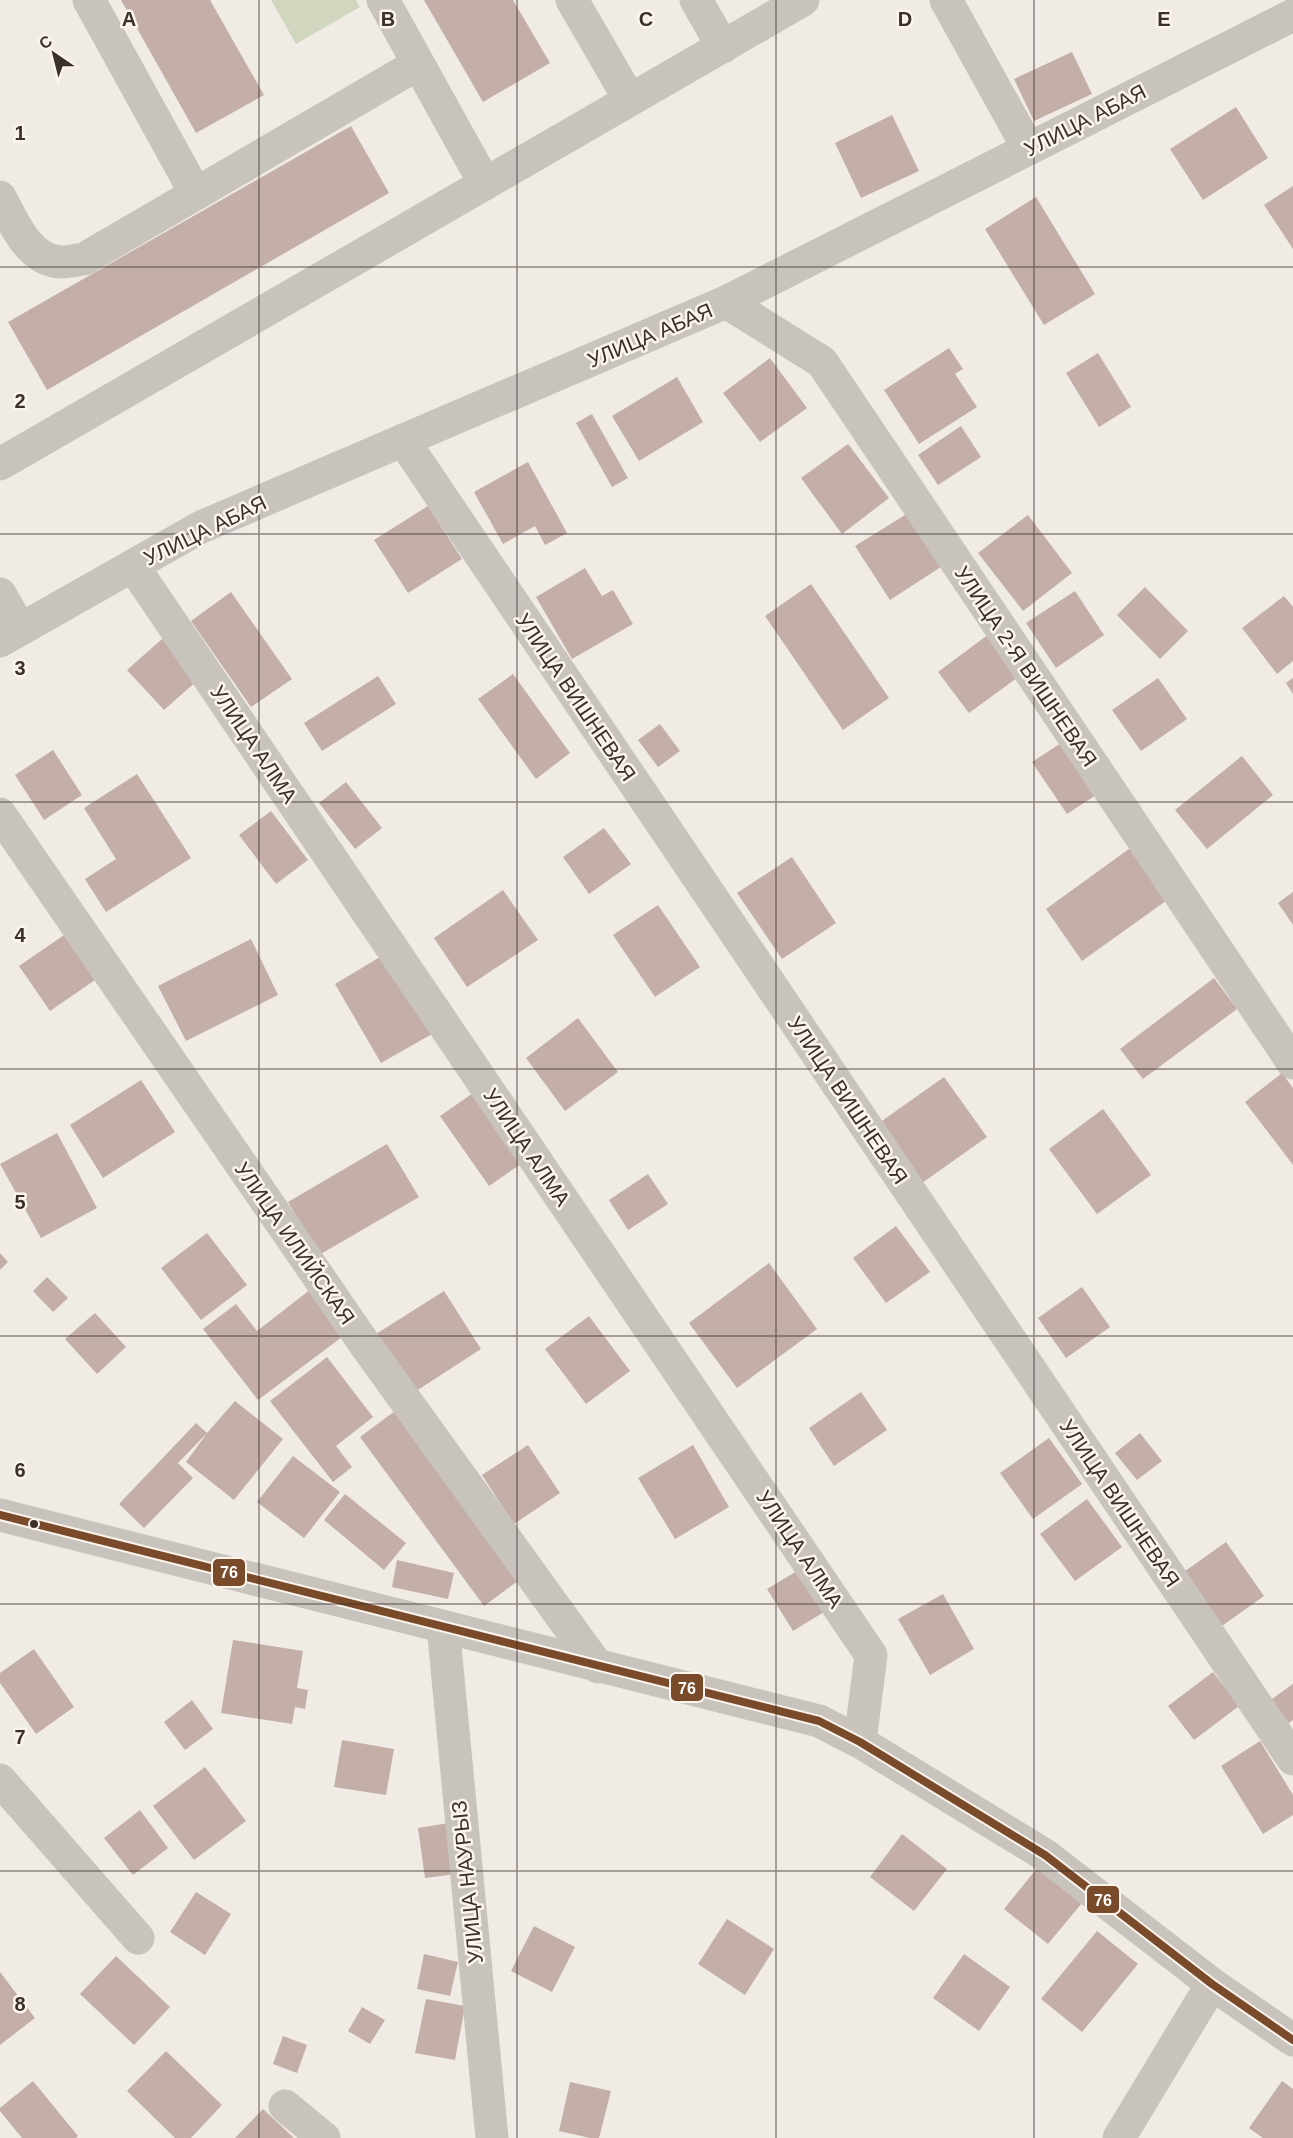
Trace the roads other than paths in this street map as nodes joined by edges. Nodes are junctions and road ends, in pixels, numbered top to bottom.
1 (89, 0) edge
2 (383, 0) edge
3 (572, 0) edge
4 (696, 0) edge
5 (804, 0) edge
6 (946, 0) edge
7 (1293, 15) edge
8 (723, 46) junction
9 (418, 63) junction
10 (630, 100) junction
11 (1028, 148) junction
12 (485, 184) junction
13 (196, 194) junction
14 (0, 197) edge
15 (726, 302) junction
16 (403, 440) junction
17 (0, 464) edge
18 (133, 566) junction
19 (0, 594) edge
20 (10, 635) edge
21 (0, 814) edge
22 (1293, 1063) edge
23 (0, 1515) edge
24 (442, 1626) junction
25 (598, 1667) junction
26 (860, 1742) junction
27 (1293, 1759) edge
28 (0, 1780) edge
29 (138, 1938) dead end
30 (1212, 1984) junction
31 (1293, 2040) edge
32 (285, 2106) dead end
33 (324, 2138) edge
34 (492, 2138) edge
35 (1119, 2138) edge

1 - 13 street
2 - 9 street
3 - 10 street
4 - 8 street
5 - 8 street
6 - 11 street
7 - 11 street, УЛИЦА АБАЯ
8 - 10 street
9 - 12 street
9 - 13 street
10 - 12 street
11 - 15 street, УЛИЦА АБАЯ
12 - 17 street
13 - 14 street
15 - 16 street, УЛИЦА АБАЯ
15 - 22 street, УЛИЦА 2-Я ВИШНЕВАЯ
16 - 18 street, УЛИЦА АБАЯ
16 - 27 street, УЛИЦА ВИШНЕВАЯ
18 - 20 street, УЛИЦА АБАЯ
18 - 26 street, УЛИЦА АЛМА
19 - 20 street
21 - 25 street, УЛИЦА ИЛИЙСКАЯ
23 - 24 street
24 - 25 street
24 - 34 street, УЛИЦА НАУРЫЗ
25 - 26 street
26 - 30 street
28 - 29 street
30 - 31 street
30 - 35 street
32 - 33 street

